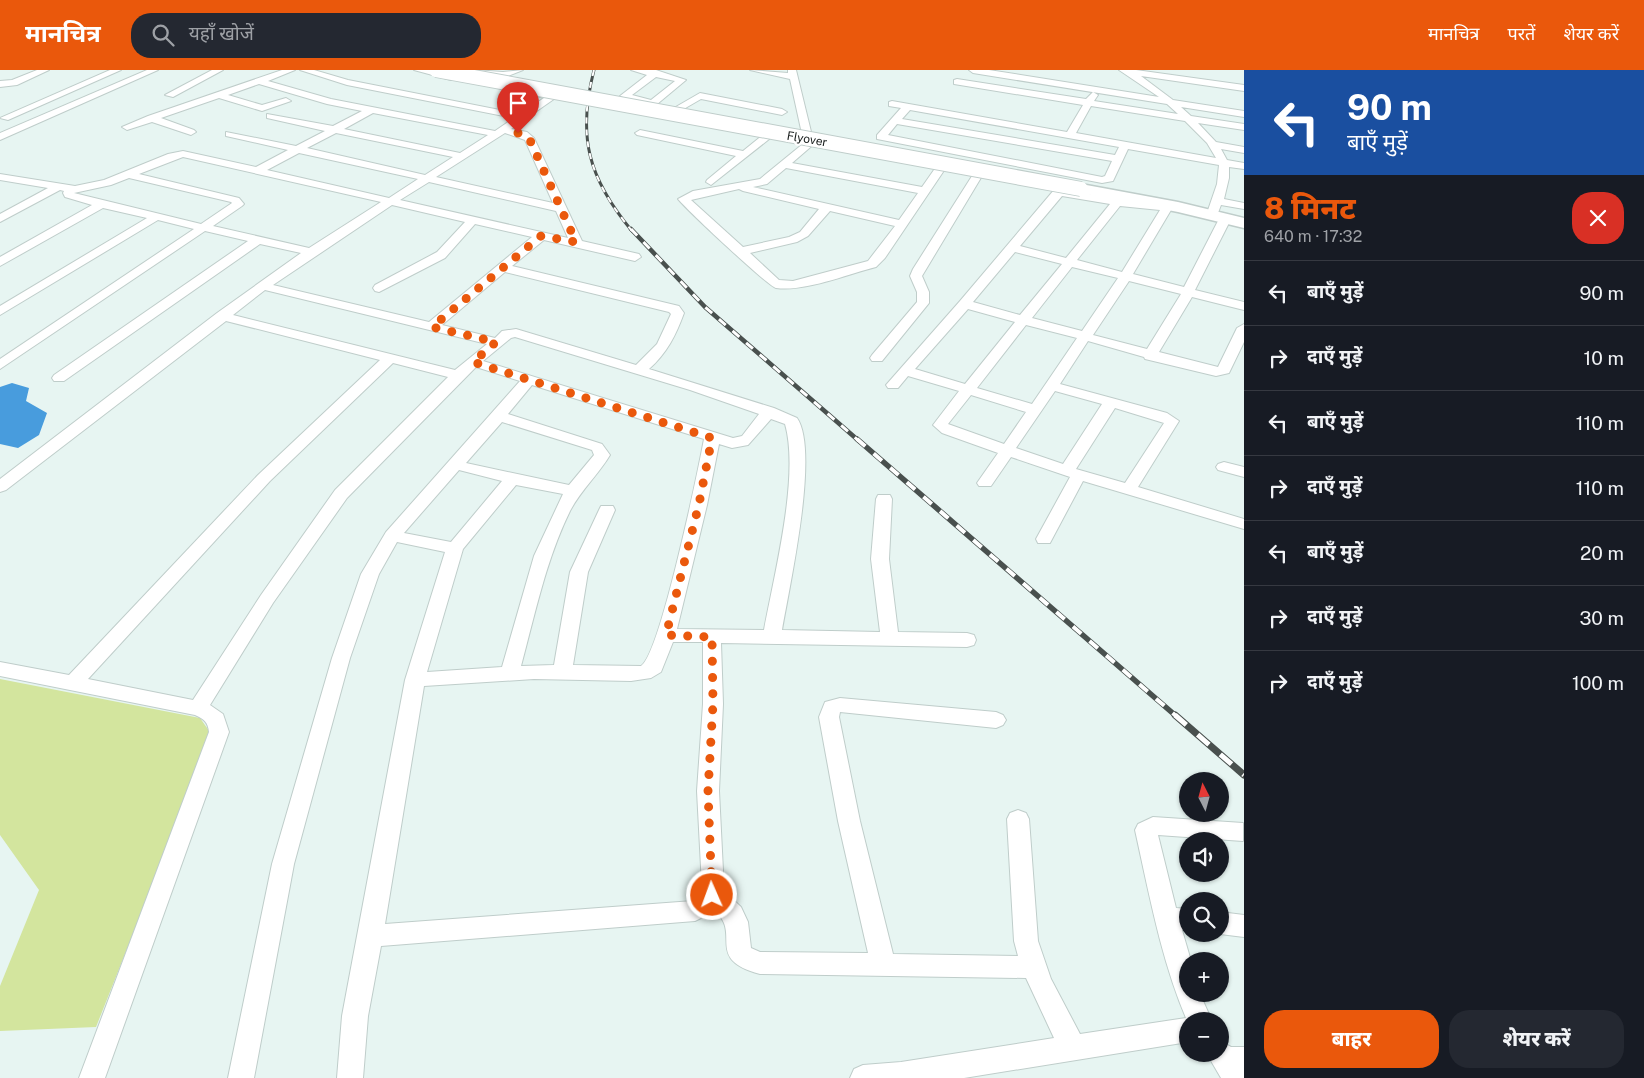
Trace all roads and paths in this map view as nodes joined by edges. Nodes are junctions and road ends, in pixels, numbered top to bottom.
1 (45, 70) edge
2 (117, 70) edge
3 (154, 70) edge
4 (218, 70) edge
5 (291, 70) edge
6 (304, 70) edge
7 (473, 70) edge
8 (519, 70) edge
9 (635, 70) edge
10 (754, 70) edge
11 (973, 70) edge
12 (1124, 70) edge
13 (985, 71) edge
14 (437, 72) edge
15 (650, 72) edge
16 (498, 74) junction
17 (793, 74) edge
18 (418, 79) edge
19 (258, 81) junction
20 (478, 82) junction
21 (957, 82) dead end
22 (0, 84) edge
23 (11, 84) junction
24 (1244, 88) edge
25 (0, 89) edge
26 (1095, 90) junction
27 (402, 93) junction
28 (218, 95) junction
29 (170, 96) dead end
30 (551, 97) junction
31 (799, 97) junction
32 (201, 101) junction
33 (286, 101) dead end
34 (1170, 102) junction
35 (653, 103) junction
36 (892, 104) dead end
37 (1088, 104) junction
38 (216, 106) dead end
39 (907, 107) junction
40 (679, 108) junction
41 (369, 111) junction
42 (782, 112) junction
43 (1244, 114) edge
44 (270, 116) dead end
45 (522, 117) junction
46 (5, 118) dead end
47 (151, 118) junction
48 (1186, 118) junction
49 (771, 121) dead end
50 (895, 121) junction
51 (127, 127) dead end
52 (1244, 127) edge
53 (335, 130) junction
54 (191, 132) dead end
55 (500, 132) junction
56 (807, 132) junction
57 (640, 133) dead end
58 (230, 134) dead end
59 (768, 136) junction
60 (1069, 136) junction
61 (0, 137) edge
62 (809, 144) junction
63 (1215, 145) junction
64 (1124, 146) junction
65 (299, 149) junction
66 (1244, 150) edge
67 (744, 155) junction
68 (461, 156) junction
69 (1118, 159) junction
70 (1224, 163) junction
71 (784, 165) junction
72 (1244, 166) edge
73 (940, 169) junction
74 (257, 171) junction
75 (127, 174) junction
76 (977, 176) junction
77 (0, 177) edge
78 (425, 178) junction
79 (711, 182) dead end
80 (57, 187) junction
81 (740, 187) junction
82 (72, 189) junction
83 (924, 191) junction
84 (1059, 192) junction
85 (389, 201) junction
86 (1117, 202) junction
87 (101, 204) junction
88 (1244, 206) edge
89 (827, 207) junction
90 (559, 208) junction
91 (1173, 208) junction
92 (1218, 212) junction
93 (156, 217) junction
94 (0, 219) edge
95 (472, 221) junction
96 (1244, 223) edge
97 (902, 224) junction
98 (205, 228) junction
99 (541, 236) junction
100 (258, 239) junction
101 (576, 242) junction
102 (1014, 248) junction
103 (312, 252) junction
104 (739, 252) junction
105 (635, 257) dead end
106 (0, 262) edge
107 (1068, 262) junction
108 (504, 268) junction
109 (1126, 276) junction
110 (263, 286) junction
111 (379, 288) dead end
112 (1188, 292) junction
113 (965, 304) junction
114 (1244, 306) edge
115 (0, 310) edge
116 (222, 316) junction
117 (1023, 320) junction
118 (432, 327) junction
119 (1242, 336) edge
120 (1084, 338) junction
121 (496, 342) junction
122 (1150, 356) junction
123 (391, 357) junction
124 (877, 358) dead end
125 (473, 362) junction
126 (0, 365) edge
127 (640, 369) junction
128 (906, 371) junction
129 (458, 375) junction
130 (59, 378) dead end
131 (529, 380) junction
132 (894, 385) dead end
133 (1052, 386) junction
134 (967, 389) junction
135 (1111, 402) junction
136 (1036, 410) junction
137 (769, 411) junction
138 (499, 416) junction
139 (712, 438) junction
140 (1006, 452) junction
141 (456, 464) junction
142 (1224, 467) dead end
143 (1244, 472) edge
144 (1073, 473) junction
145 (512, 479) junction
146 (985, 483) dead end
147 (0, 487) edge
148 (1129, 489) junction
149 (573, 491) junction
150 (884, 499) dead end
151 (607, 510) dead end
152 (1244, 524) edge
153 (392, 536) junction
154 (1044, 539) dead end
155 (455, 548) junction
156 (666, 635) junction
157 (772, 636) junction
158 (712, 637) junction
159 (890, 639) junction
160 (967, 640) dead end
161 (0, 669) edge
162 (510, 671) junction
163 (563, 671) junction
164 (415, 680) junction
165 (72, 683) junction
166 (198, 708) junction
167 (996, 720) dead end
168 (1018, 819) dead end
169 (1244, 832) edge
170 (712, 895) junction
171 (1177, 918) edge
172 (1229, 924) edge
173 (1244, 926) edge
174 (371, 936) junction
175 (1182, 952) edge
176 (883, 964) junction
177 (1032, 967) junction
178 (1179, 1031) edge
179 (1073, 1048) junction
180 (92, 1078) edge
181 (241, 1078) edge
182 (350, 1078) edge
183 (863, 1078) edge

1 - 23 street
2 - 46 street
3 - 61 street
4 - 29 street
5 - 19 street
6 - 27 street
7 - 16 street
8 - 16 street
9 - 15 street
10 - 17 street
11 - 13 street
12 - 24 street
12 - 34 street
13 - 26 street
14 - 18 street
14 - 20 street
14 - 91 main road, Flyover, bridge
15 - 35 street
15 - 35 street
16 - 20 street
17 - 31 street
18 - 27 street
19 - 28 street
19 - 41 street
20 - 30 street
21 - 37 street
22 - 23 street
23 - 25 street
26 - 34 street
26 - 37 street
27 - 41 street
27 - 45 street
28 - 32 street
28 - 33 street
30 - 45 street
30 - 59 street
31 - 42 street
31 - 56 street
32 - 38 street
32 - 47 street
34 - 43 street
34 - 48 street
35 - 40 street
36 - 39 street
37 - 48 street
37 - 60 street
39 - 50 street
39 - 60 street
40 - 42 street
40 - 56 street
41 - 53 street
41 - 55 street
42 - 49 street
44 - 53 street
45 - 55 street
47 - 51 street
47 - 54 street
48 - 52 street
48 - 63 street
50 - 69 street
50 - 69 street
53 - 65 street
53 - 68 street
55 - 68 street
55 - 90 street
56 - 62 street
56 - 91 street
57 - 67 street
58 - 65 street
59 - 62 street
59 - 67 street
60 - 64 street
62 - 71 street
62 - 73 street
63 - 66 street
63 - 70 street
64 - 69 street
64 - 70 street
65 - 74 street
65 - 78 street
67 - 79 street
68 - 78 street
70 - 72 street
70 - 92 street
71 - 81 street
71 - 83 street
73 - 76 street
73 - 83 street
74 - 75 street
74 - 85 street
75 - 82 street
75 - 98 street
76 - 84 street
76 - 124 street
77 - 80 street
78 - 85 street
78 - 90 street
80 - 82 street
80 - 94 street
81 - 89 street
81 - 104 street
82 - 87 street
83 - 97 street
84 - 86 street
84 - 102 street
85 - 95 street
85 - 103 street
86 - 91 street
86 - 107 street
87 - 93 street
87 - 106 street
88 - 92 street
89 - 97 street
89 - 104 street
90 - 101 street
91 - 92 main road, Flyover
91 - 109 street
92 - 96 main road, Flyover
92 - 112 street
93 - 98 street
93 - 115 street
95 - 99 street
95 - 111 street
97 - 104 street
98 - 100 street
98 - 126 street
99 - 101 street
99 - 108 street
100 - 103 street
100 - 130 street
101 - 105 street
102 - 107 street
102 - 113 street
103 - 110 street
107 - 109 street
107 - 117 street
108 - 118 street
108 - 127 street
109 - 112 street
109 - 120 street
110 - 116 street
110 - 118 street
112 - 114 street
112 - 122 street
113 - 117 street
113 - 128 street
116 - 123 street
116 - 147 street
117 - 120 street
117 - 134 street
118 - 121 street
119 - 122 street
120 - 122 street
120 - 133 street
121 - 125 street
121 - 127 street
123 - 129 street
123 - 165 street
125 - 129 street
125 - 131 street
127 - 137 street
128 - 132 street
128 - 134 street
129 - 166 street
131 - 138 street
131 - 139 street
133 - 135 street
133 - 136 street
134 - 136 street
134 - 140 street
135 - 144 street
135 - 148 street
136 - 140 street
137 - 139 street
137 - 157 street
138 - 141 street
138 - 149 street
139 - 156 street
140 - 144 street
140 - 146 street
141 - 145 street
141 - 153 street
142 - 143 street
144 - 148 street
144 - 154 street
145 - 149 street
145 - 155 street
148 - 152 street
149 - 162 street
150 - 159 street
151 - 163 street
153 - 155 street
153 - 181 street
155 - 164 street
156 - 158 street
156 - 163 street
157 - 158 street
157 - 159 street
158 - 170 street
159 - 160 street
161 - 165 street
162 - 163 street
162 - 164 street
164 - 174 street
165 - 166 street
166 - 180 street
167 - 176 street
168 - 177 street
169 - 171 street
170 - 174 street
170 - 176 street
171 - 175 street
172 - 173 street
174 - 182 street
176 - 177 street
177 - 179 street
178 - 179 street
179 - 183 street

